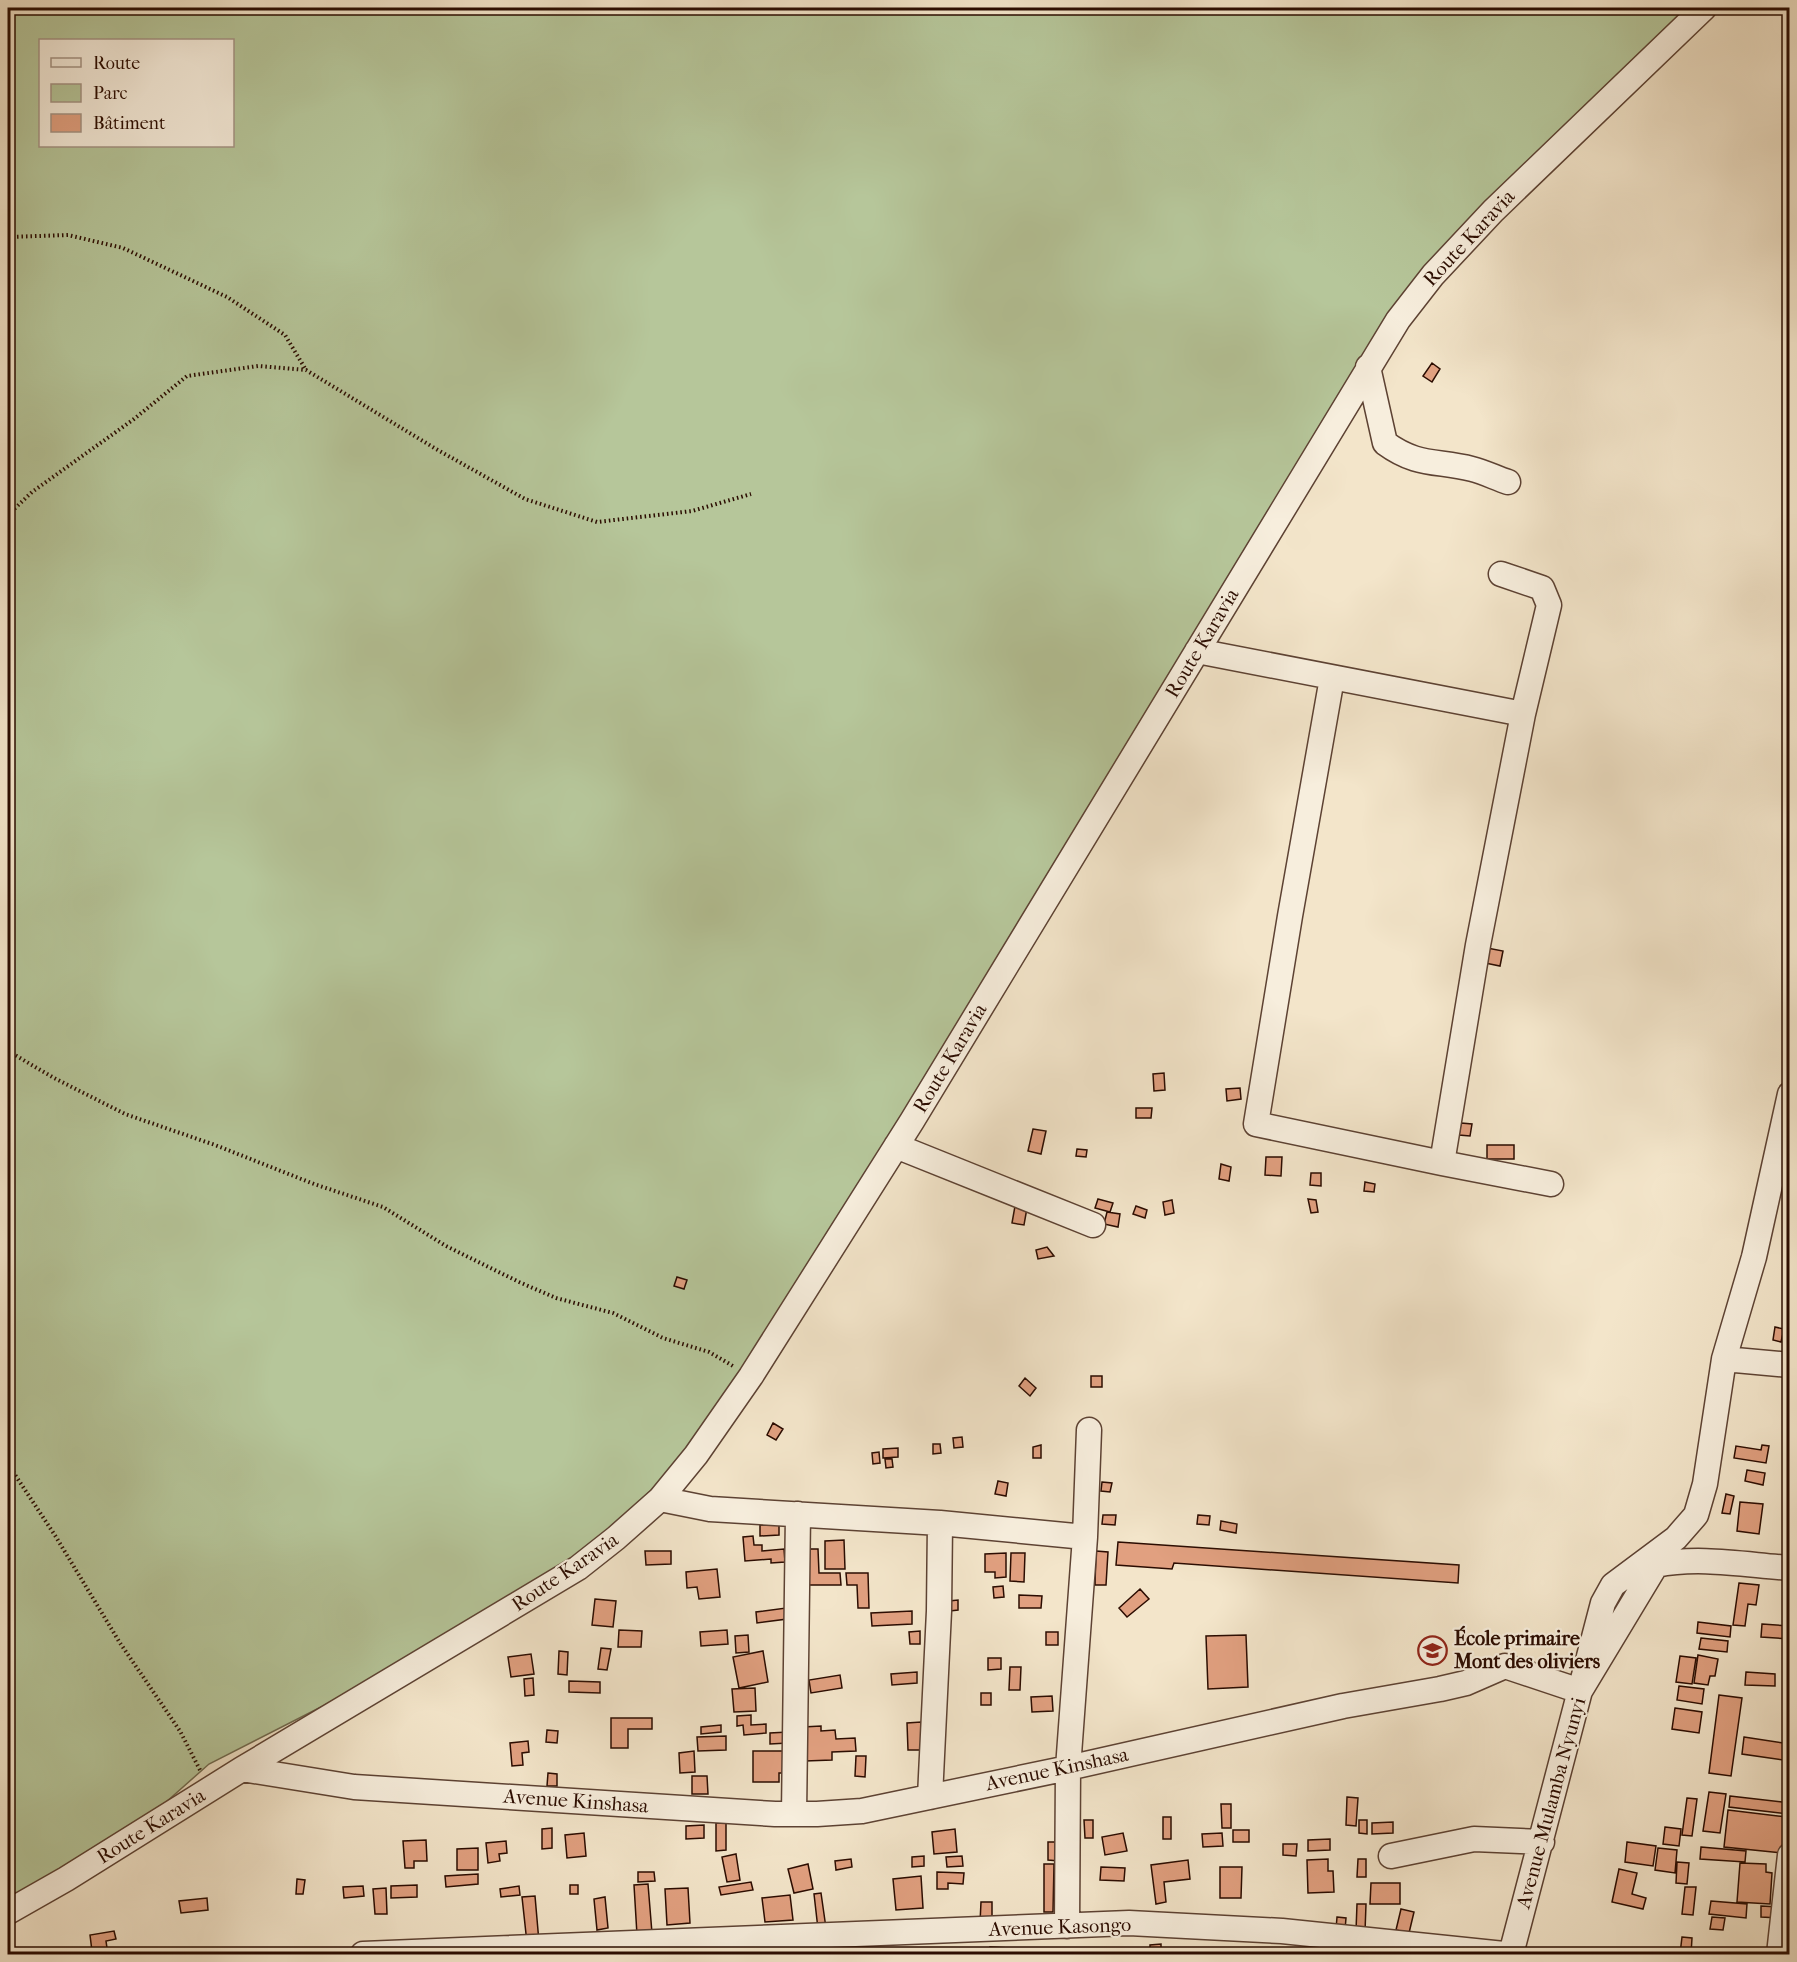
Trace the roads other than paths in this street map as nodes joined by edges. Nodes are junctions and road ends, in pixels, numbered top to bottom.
1 (1704, 8) edge
2 (1368, 367) junction
3 (1508, 482) dead end
4 (1501, 574) dead end
5 (1197, 651) junction
6 (1332, 678) junction
7 (1523, 714) junction
8 (1788, 1106) edge
9 (896, 1146) junction
10 (1442, 1163) junction
11 (1551, 1184) dead end
12 (1093, 1225) dead end
13 (1724, 1359) junction
14 (1790, 1365) edge
15 (1089, 1430) dead end
16 (660, 1499) junction
17 (798, 1514) junction
18 (940, 1523) junction
19 (1085, 1537) junction
20 (1790, 1568) edge
21 (1581, 1691) junction
22 (1068, 1768) junction
23 (242, 1769) junction
24 (930, 1797) junction
25 (794, 1814) junction
26 (1542, 1842) junction
27 (1790, 1855) edge
28 (1391, 1856) dead end
29 (8, 1912) edge
30 (1067, 1926) junction
31 (363, 1954) edge
32 (1504, 1954) edge
33 (1511, 1954) edge
34 (1779, 1954) edge

1 - 2 street, Route Karavia
2 - 3 street
2 - 5 street, Route Karavia
4 - 7 street
5 - 6 street
5 - 9 street, Route Karavia
6 - 7 street
6 - 10 street
7 - 10 street
8 - 13 street, Avenue Mulamba Nyunyi
9 - 12 street
9 - 16 street, Route Karavia
10 - 11 street
13 - 14 street
13 - 21 street, Avenue Mulamba Nyunyi
15 - 19 street
16 - 17 street
16 - 23 street, Route Karavia
17 - 18 street
17 - 25 street
18 - 19 street
18 - 24 street
19 - 22 street
20 - 21 street
21 - 22 street, Avenue Kinshasa
21 - 26 street, Avenue Mulamba Nyunyi
22 - 24 street, Avenue Kinshasa
22 - 30 street
23 - 25 street, Avenue Kinshasa
23 - 29 street, Route Karavia
24 - 25 street, Avenue Kinshasa
26 - 28 street
26 - 33 street, Avenue Mulamba Nyunyi
27 - 34 street
30 - 31 street, Avenue Kasongo
30 - 32 street, Avenue Kasongo

